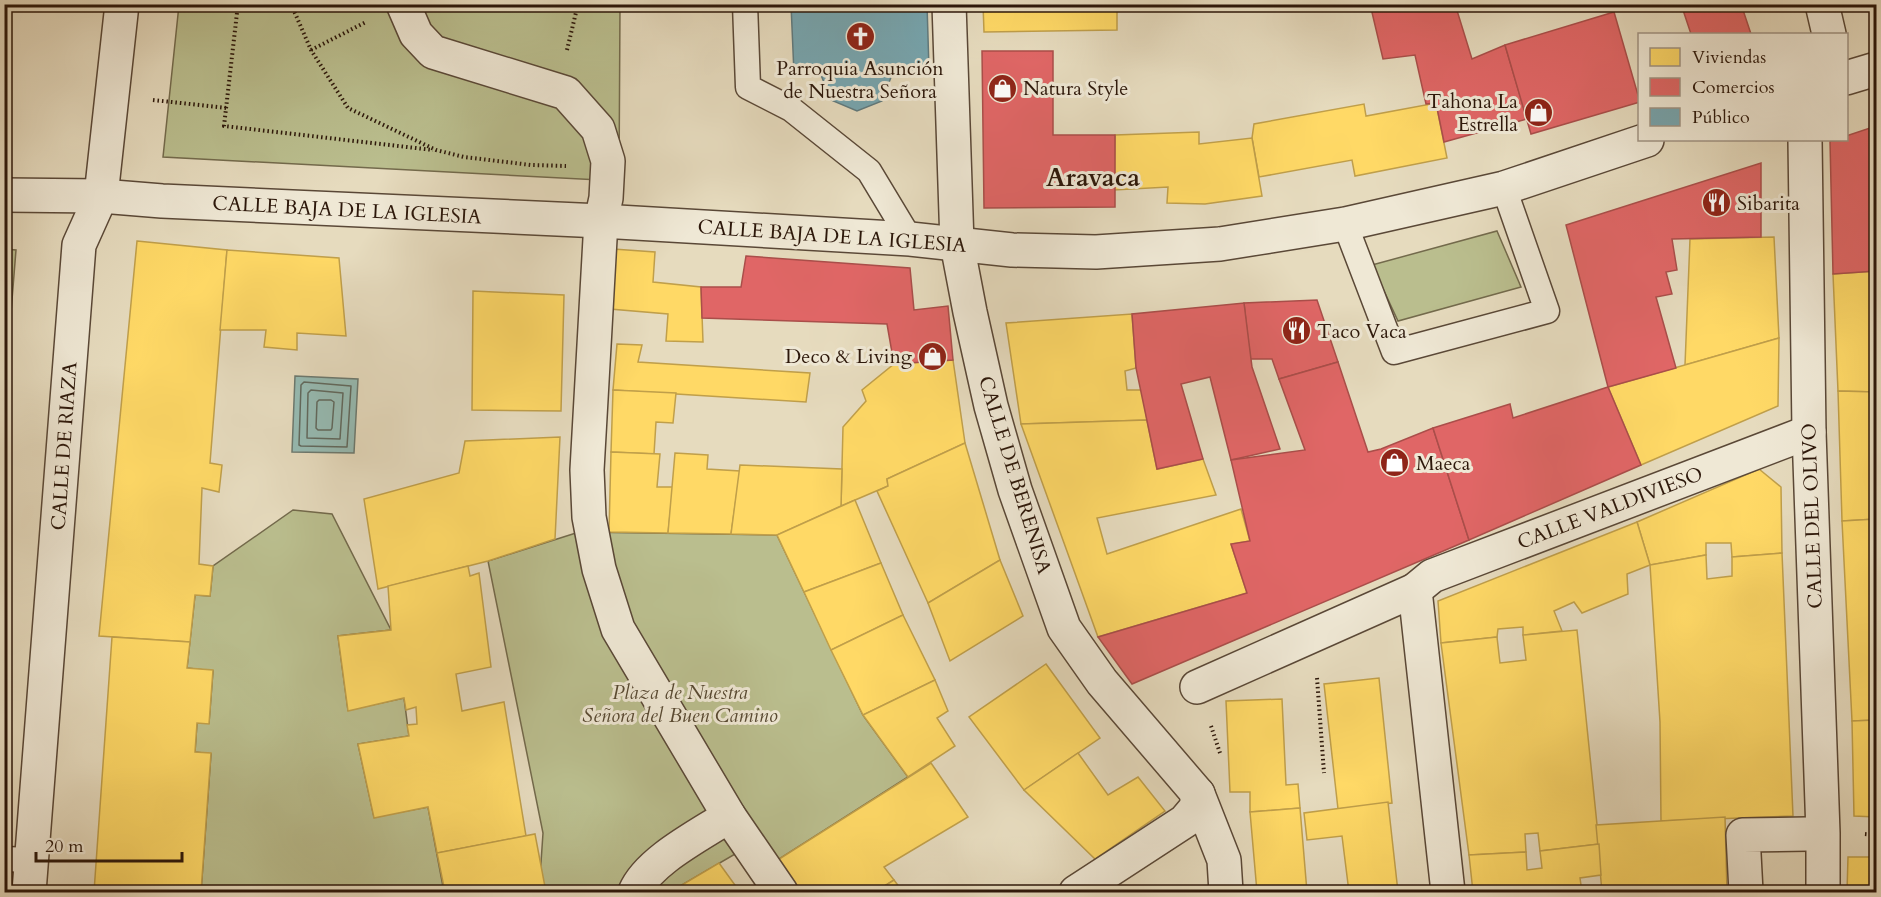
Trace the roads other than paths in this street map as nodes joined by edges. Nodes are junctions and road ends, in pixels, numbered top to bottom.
1 (122, 4) edge
2 (404, 4) edge
3 (745, 4) edge
4 (949, 4) edge
5 (1822, 4) edge
6 (1829, 33) edge
7 (1876, 69) edge
8 (1848, 77) edge
9 (1644, 141) edge
10 (1805, 141) edge
11 (1504, 188) junction
12 (4, 195) edge
13 (101, 196) junction
14 (601, 221) junction
15 (1345, 225) junction
16 (910, 238) junction
17 (957, 244) junction
18 (1809, 432) junction
19 (1415, 590) junction
20 (1197, 687) dead end
21 (1198, 794) junction
22 (729, 816) junction
23 (1809, 834) dead end
24 (18, 860) edge
25 (29, 892) edge
26 (635, 892) edge
27 (781, 892) edge
28 (1076, 892) edge
29 (1226, 892) edge
30 (1448, 892) edge
31 (1746, 892) edge
32 (1823, 892) edge

1 - 13 street, CALLE DE RIAZA
2 - 14 street
3 - 16 lane
4 - 17 street, CALLE DE BERENISA
5 - 6 street
7 - 8 street
9 - 11 street, CALLE BAJA DE LA IGLESIA
10 - 18 street, CALLE DEL OLIVO
11 - 15 street, CALLE BAJA DE LA IGLESIA
11 - 15 lane
12 - 13 street, CALLE BAJA DE LA IGLESIA
13 - 14 street, CALLE BAJA DE LA IGLESIA
13 - 24 street, CALLE DE RIAZA
14 - 16 street, CALLE BAJA DE LA IGLESIA
14 - 22 street
15 - 17 street, CALLE BAJA DE LA IGLESIA
16 - 17 street, CALLE BAJA DE LA IGLESIA
17 - 21 street, CALLE DE BERENISA
18 - 19 street, CALLE VALDIVIESO
18 - 32 street, CALLE DEL OLIVO
19 - 20 street, CALLE VALDIVIESO
19 - 30 street
21 - 28 street
21 - 29 street, CALLE DE BERENISA
22 - 26 street
22 - 27 street
23 - 31 street
24 - 25 street, CALLE DE RIAZA

